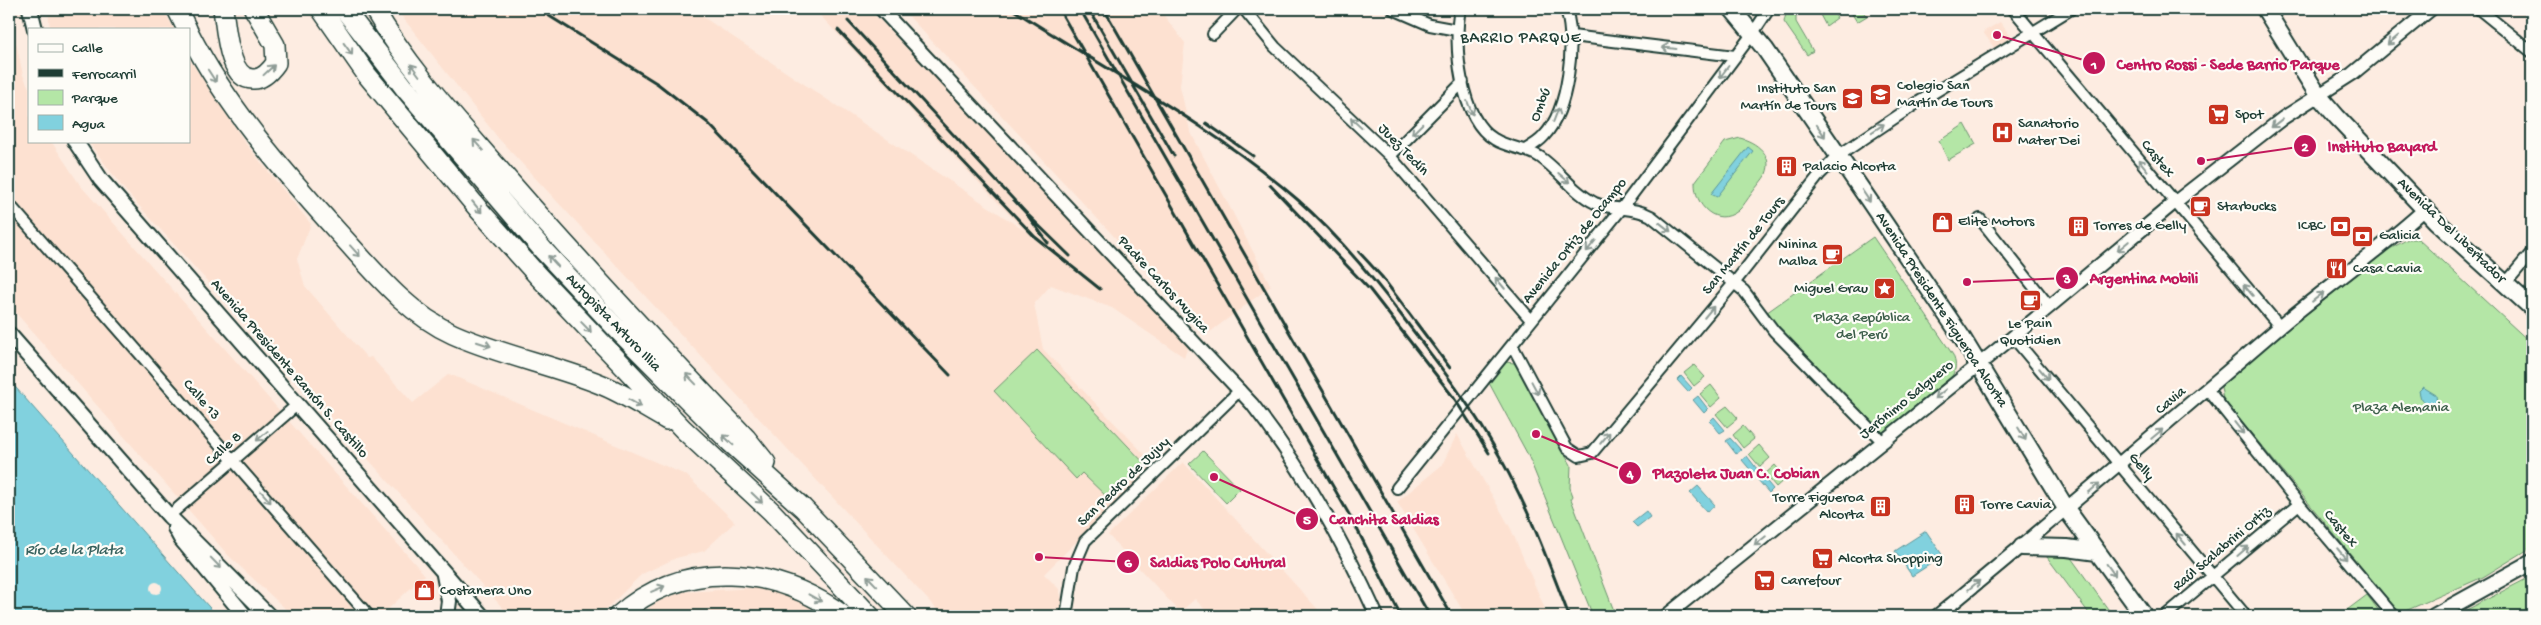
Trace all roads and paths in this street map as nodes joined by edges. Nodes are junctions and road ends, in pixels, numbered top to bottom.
1 (30, 9) edge
2 (177, 9) edge
3 (223, 9) edge
4 (254, 9) edge
5 (321, 9) edge
6 (344, 9) edge
7 (352, 9) edge
8 (374, 9) edge
9 (880, 9) edge
10 (1237, 9) edge
11 (1244, 9) edge
12 (1393, 9) edge
13 (1460, 9) edge
14 (1566, 9) edge
15 (1732, 9) edge
16 (1769, 9) edge
17 (2013, 9) edge
18 (2071, 9) edge
19 (2265, 9) edge
20 (2431, 9) edge
21 (2479, 9) edge
22 (34, 28) edge
23 (186, 28) edge
24 (358, 29) junction
25 (1457, 30) junction
26 (2033, 31) junction
27 (1213, 34) dead end
28 (1754, 34) junction
29 (190, 35) edge
30 (1572, 36) junction
31 (2532, 52) edge
32 (1735, 56) junction
33 (1463, 82) junction
34 (2318, 95) junction
35 (76, 142) edge
36 (1525, 150) junction
37 (1390, 156) junction
38 (1838, 156) junction
39 (2174, 203) junction
40 (9, 204) edge
41 (1622, 208) junction
42 (2425, 209) junction
43 (1980, 219) dead end
44 (2532, 252) edge
45 (1735, 282) junction
46 (2506, 283) junction
47 (2050, 306) junction
48 (2532, 308) edge
49 (1531, 320) junction
50 (2280, 327) junction
51 (9, 334) edge
52 (2013, 337) junction
53 (1512, 346) junction
54 (1978, 363) junction
55 (1240, 390) junction
56 (2208, 390) junction
57 (298, 404) junction
58 (683, 429) junction
59 (1882, 441) junction
60 (234, 460) junction
61 (2120, 466) junction
62 (1397, 488) dead end
63 (2298, 504) junction
64 (803, 508) junction
65 (2067, 510) junction
66 (169, 516) junction
67 (2022, 547) junction
68 (2097, 552) junction
69 (2532, 562) edge
70 (443, 571) junction
71 (2213, 577) junction
72 (245, 616) edge
73 (269, 616) edge
74 (369, 616) edge
75 (447, 616) edge
76 (482, 616) edge
77 (618, 616) edge
78 (844, 616) edge
79 (870, 616) edge
80 (906, 616) edge
81 (1066, 616) edge
82 (1377, 616) edge
83 (1666, 616) edge
84 (1936, 616) edge
85 (2144, 616) edge
86 (2165, 616) edge
87 (2246, 616) edge
88 (2394, 616) edge
89 (2434, 616) edge

1 - 22 main road
2 - 23 highway
3 -> 4 highway
5 -> 58 highway, Autopista Arturo Illia
6 - 24 highway, Autopista Arturo Illia
7 - 24 highway
64 -> 8 highway
9 - 55 street, Padre Carlos Mugica
10 - 27 street
37 -> 11 street, Juez Tedín
12 - 25 street
13 - 25 street
14 - 30 street, Ombú
15 - 28 main road, Avenida Presidente Figueroa Alcorta
16 - 28 street, Avenida Ortiz de Ocampo
17 - 26 street, Castex
18 - 26 street, San Martín de Tours
19 - 34 main road, Avenida Del Libertador
20 -> 34 street, Jerónimo Salguero
21 - 31 street
64 -> 24 highway, Autopista Arturo Illia
25 - 33 street
38 -> 26 street, San Martín de Tours
39 -> 26 street, Castex
28 - 32 street, Avenida Ortiz de Ocampo
28 -> 38 main road, Avenida Presidente Figueroa Alcorta
29 -> 58 highway
32 -> 30 street
36 -> 30 street, Ombú
32 -> 41 street, Avenida Ortiz de Ocampo
33 -> 36 street
33 -> 37 street
34 -> 39 street, Jerónimo Salguero
34 - 42 main road, Avenida Del Libertador
35 - 57 main road, Avenida Presidente Ramón S. Castillo
36 -> 41 street
49 -> 37 street, Juez Tedín
38 - 45 street, San Martín de Tours
38 -> 54 main road, Avenida Presidente Figueroa Alcorta
39 -> 47 street, Jerónimo Salguero
50 -> 39 street, Castex
40 - 60 street, Calle 13
41 -> 45 street
41 -> 49 street, Avenida Ortiz de Ocampo
42 - 46 main road, Avenida Del Libertador
50 -> 42 street, Cavia
43 - 47 street
44 - 46 street
53 -> 45 street, San Martín de Tours
45 - 59 street
46 - 48 main road, Avenida Del Libertador
47 - 52 street, Jerónimo Salguero
49 - 53 street, Avenida Ortiz de Ocampo
50 - 56 street, Cavia
51 - 66 main road
52 - 54 street, Jerónimo Salguero
52 -> 61 street, Gelly
53 - 62 street, Avenida Ortiz de Ocampo
54 -> 59 street, Jerónimo Salguero
54 -> 65 main road, Avenida Presidente Figueroa Alcorta
55 - 81 street, San Pedro de Jujuy
55 - 82 street, Padre Carlos Mugica
61 -> 56 street, Cavia
56 -> 63 street, Castex
57 -> 60 street, Calle 8
57 - 70 main road, Avenida Presidente Ramón S. Castillo
58 -> 79 highway, Autopista Arturo Illia
59 -> 83 street, Jerónimo Salguero
60 - 66 street, Calle 8
60 -> 74 street, Calle 13
65 -> 61 street, Cavia
71 -> 61 street, Gelly
71 -> 63 street, Raúl Scalabrini Ortiz
63 -> 88 street, Castex
80 -> 64 highway, Autopista Arturo Illia
65 - 67 street, Cavia
65 - 68 main road, Avenida Presidente Figueroa Alcorta
66 - 72 main road
66 -> 73 main road
67 - 68 main road
84 -> 67 street, Cavia
68 -> 85 main road, Avenida Presidente Figueroa Alcorta
69 - 89 main road
70 - 75 main road
70 - 76 main road, Avenida Presidente Ramón S. Castillo
71 - 86 street, Raúl Scalabrini Ortiz
71 - 87 street, Gelly
77 -> 78 highway

